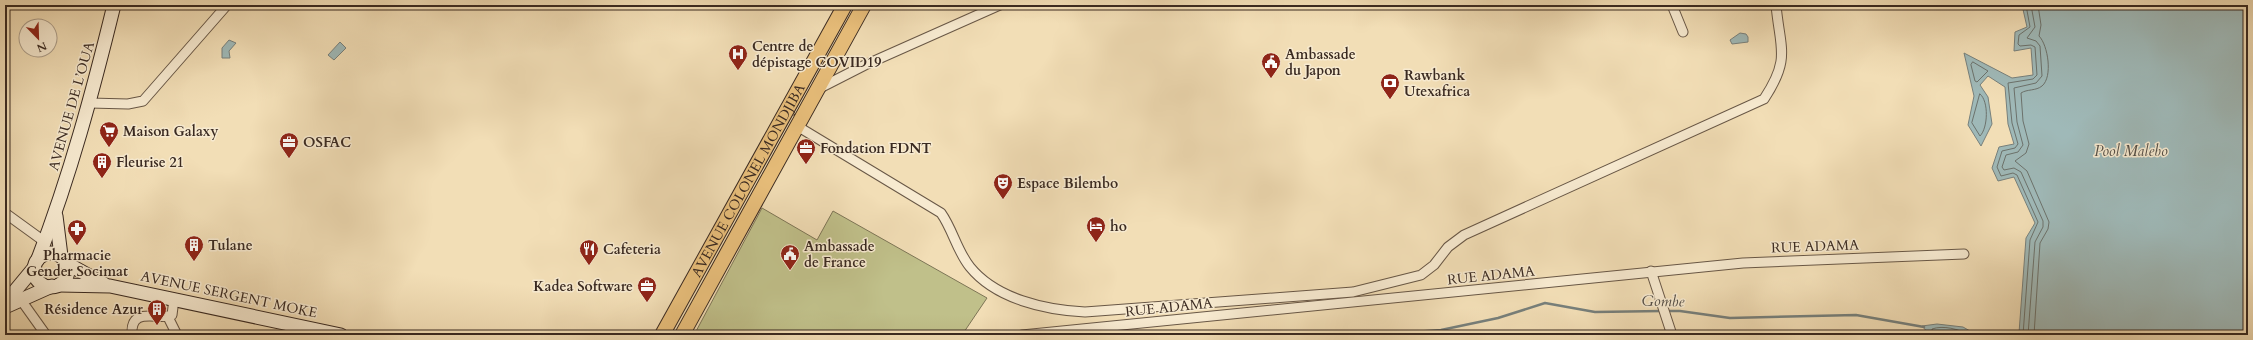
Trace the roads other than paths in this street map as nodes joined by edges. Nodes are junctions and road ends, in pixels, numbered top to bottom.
1 (114, 5) edge
2 (227, 5) edge
3 (845, 5) edge
4 (864, 5) edge
5 (1000, 5) edge
6 (1672, 5) edge
7 (1776, 5) edge
8 (1683, 32) dead end
9 (804, 82) junction
10 (817, 90) junction
11 (90, 102) junction
12 (797, 126) junction
13 (752, 173) junction
14 (765, 181) junction
15 (5, 213) edge
16 (56, 214) junction
17 (45, 242) junction
18 (1964, 254) dead end
19 (64, 260) junction
20 (36, 263) junction
21 (1651, 271) junction
22 (56, 286) junction
23 (110, 286) junction
24 (174, 299) junction
25 (21, 300) junction
26 (5, 303) edge
27 (5, 307) edge
28 (168, 317) junction
29 (1672, 333) edge
30 (46, 335) edge
31 (132, 335) edge
32 (177, 335) edge
33 (341, 335) edge
34 (662, 335) edge
35 (666, 335) edge
36 (678, 335) edge
37 (682, 335) edge
38 (1022, 335) edge

1 - 11 main road, AVENUE DE L’OUA
2 - 11 street
3 - 9 main road, AVENUE COLONEL MONDJIBA
4 - 10 main road, AVENUE COLONEL MONDJIBA
5 - 10 street
6 - 8 street
7 - 12 street
9 - 10 main road
9 - 13 main road, AVENUE COLONEL MONDJIBA
10 - 12 main road, AVENUE COLONEL MONDJIBA
11 - 16 main road, AVENUE DE L’OUA
12 - 14 main road, AVENUE COLONEL MONDJIBA
13 - 34 main road, AVENUE COLONEL MONDJIBA
13 - 35 main road
14 - 36 main road
14 - 37 main road, AVENUE COLONEL MONDJIBA
15 - 17 street
16 - 17 main road, AVENUE DE L’OUA
16 - 19 main road, AVENUE DE L’OUA
17 - 20 main road, AVENUE DE L’OUA
18 - 21 street, RUE ADAMA
19 - 20 main road
19 - 22 main road
19 - 23 main road, AVENUE SERGENT MOKE
20 - 22 main road
20 - 26 main road, AVENUE DE L’OUA
21 - 29 street
21 - 38 street, RUE ADAMA
22 - 23 main road, AVENUE SERGENT MOKE
22 - 25 main road, AVENUE SERGENT MOKE
23 - 24 main road, AVENUE SERGENT MOKE
24 - 28 street
24 - 33 main road, AVENUE SERGENT MOKE
25 - 27 main road, AVENUE SERGENT MOKE
25 - 30 street
28 - 31 street
28 - 32 street

